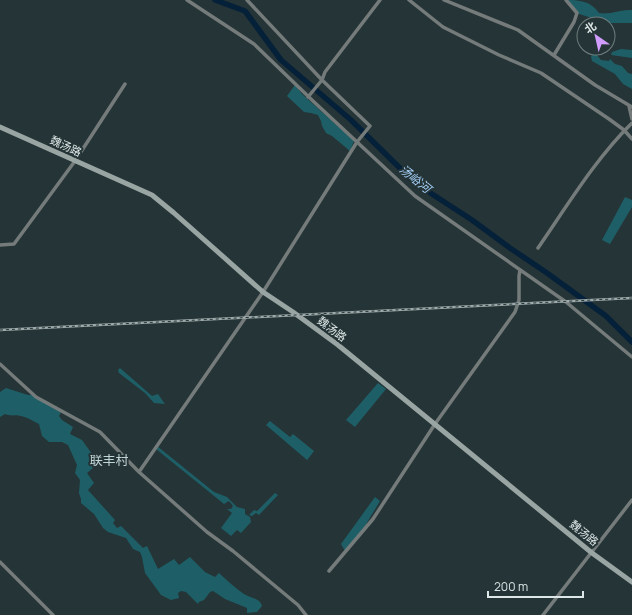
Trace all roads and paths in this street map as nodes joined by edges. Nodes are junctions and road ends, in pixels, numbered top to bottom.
1 (187, 0) edge
2 (247, 0) edge
3 (380, 0) edge
4 (409, 0) edge
5 (444, 0) edge
6 (566, 0) edge
7 (554, 55) junction
8 (322, 80) junction
9 (125, 84) dead end
10 (308, 97) junction
11 (630, 106) edge
12 (632, 119) edge
13 (632, 123) edge
14 (0, 127) edge
15 (624, 130) junction
16 (632, 139) edge
17 (358, 140) junction
18 (75, 161) junction
19 (0, 245) edge
20 (538, 248) dead end
21 (520, 270) junction
22 (262, 292) junction
23 (632, 357) edge
24 (0, 364) edge
25 (434, 424) junction
26 (139, 472) junction
27 (632, 500) edge
28 (592, 552) junction
29 (0, 562) edge
30 (329, 571) dead end
31 (632, 582) edge
32 (53, 615) edge
33 (306, 615) edge
34 (543, 615) edge

1 - 10 street
2 - 8 street
3 - 8 street
4 - 15 street
5 - 7 street
6 - 7 street
7 - 11 street
8 - 10 street
8 - 17 street
9 - 18 street
10 - 17 street
11 - 12 street
13 - 15 street
14 - 18 street, 魏汤路
15 - 16 street
15 - 20 street
17 - 21 street
17 - 22 street
18 - 19 street
18 - 22 street, 魏汤路
21 - 23 street
21 - 25 street
22 - 25 street, 魏汤路
22 - 26 street
24 - 26 street
25 - 28 street, 魏汤路
25 - 30 street
26 - 33 street
27 - 28 street
28 - 31 street, 魏汤路
28 - 34 street
29 - 32 street

